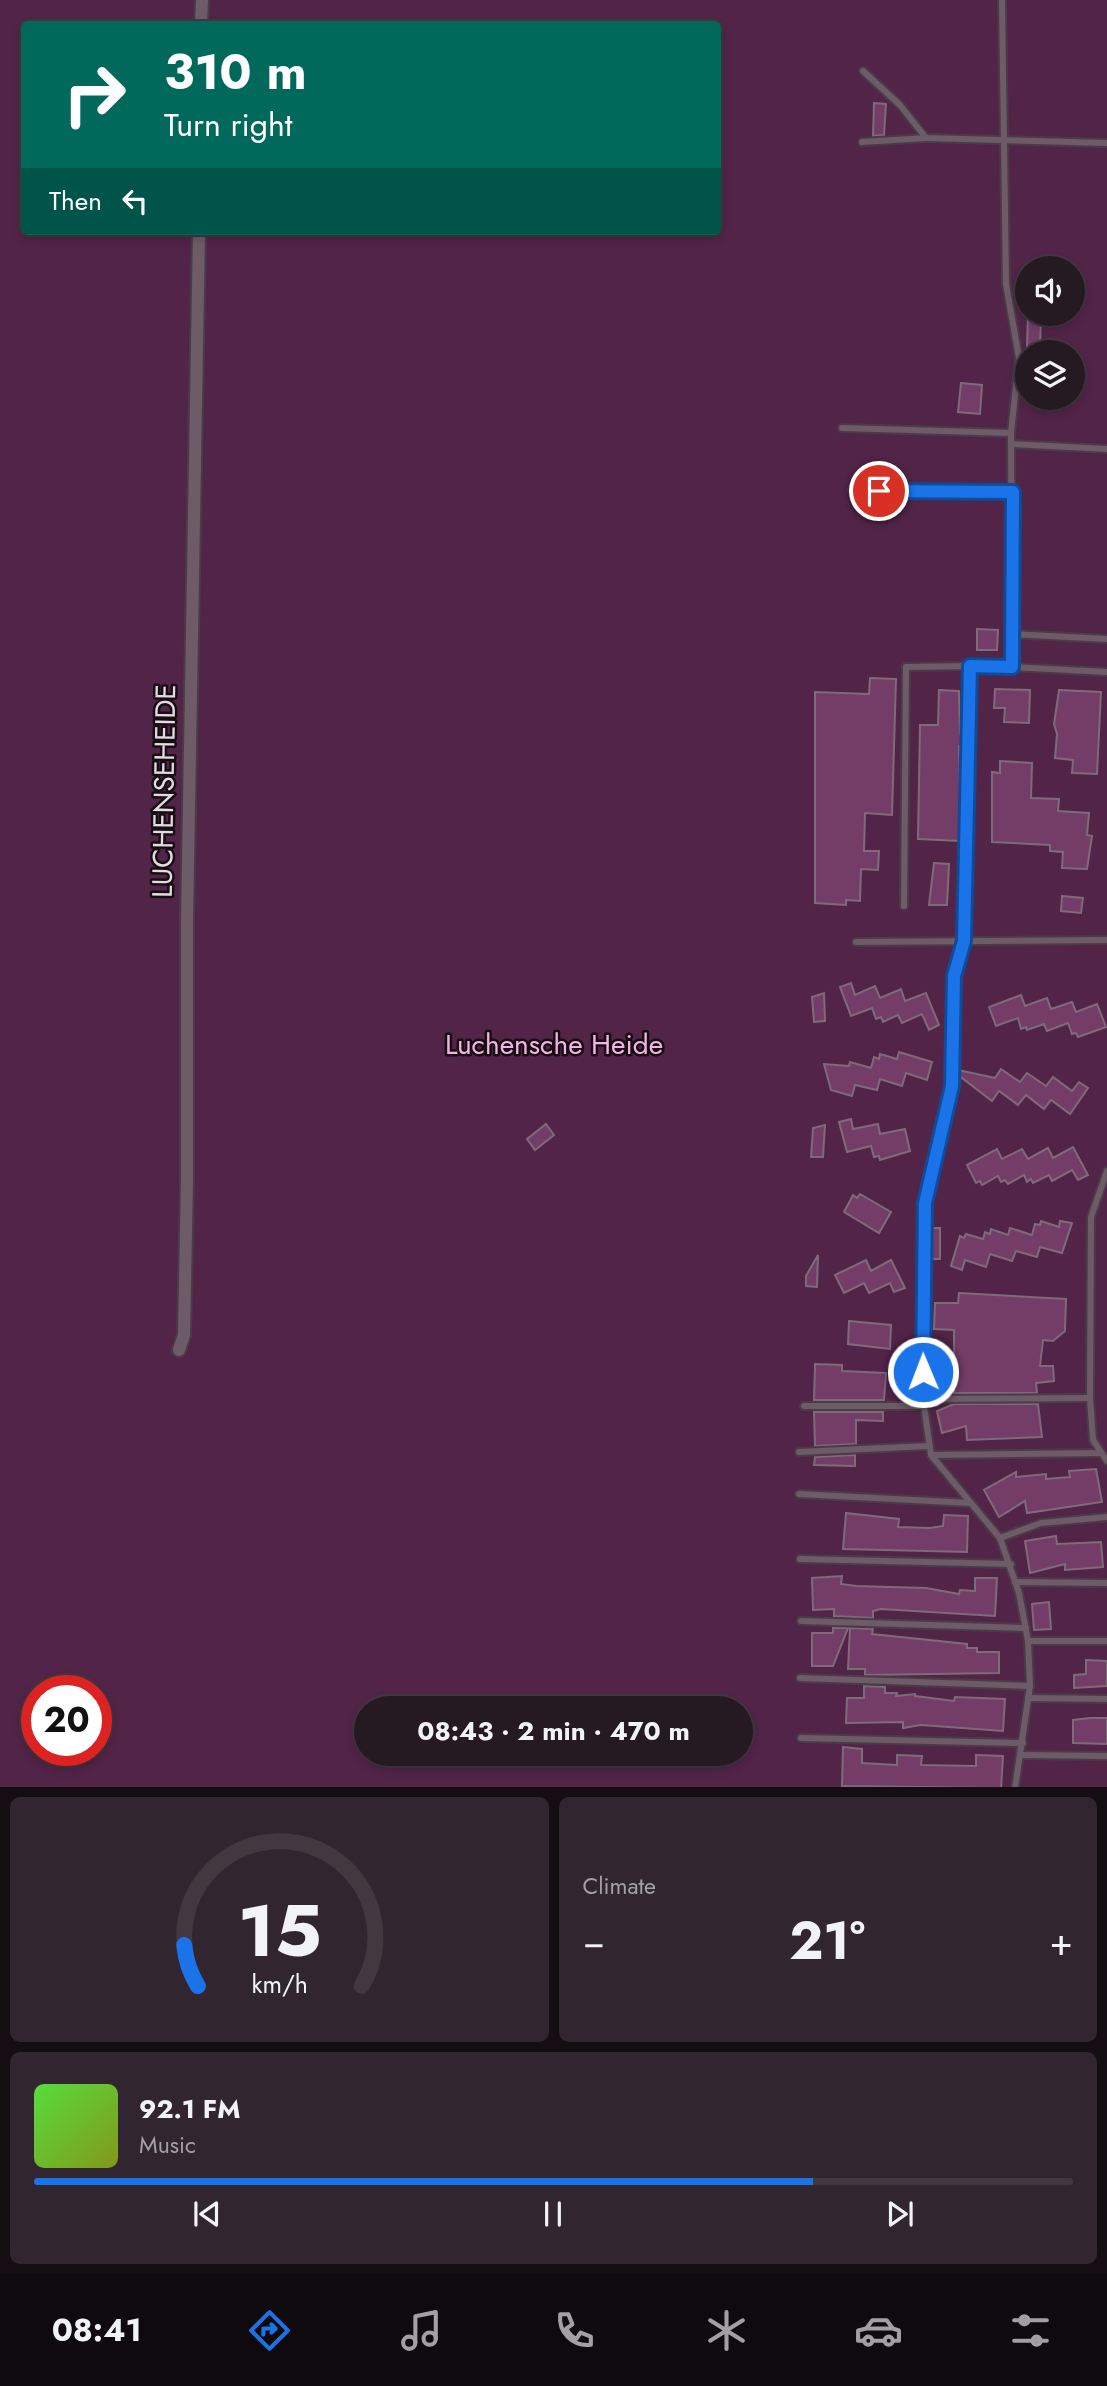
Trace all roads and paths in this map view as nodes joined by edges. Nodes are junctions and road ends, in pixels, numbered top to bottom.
1 (202, 0) edge
2 (1002, 0) edge
3 (201, 21) edge
4 (863, 71) dead end
5 (926, 138) junction
6 (1002, 141) junction
7 (862, 142) dead end
8 (1107, 143) edge
9 (199, 235) edge
10 (842, 428) dead end
11 (1011, 433) junction
12 (1012, 444) junction
13 (1107, 449) edge
14 (852, 490) dead end
15 (1013, 492) junction
16 (1012, 634) junction
17 (1107, 639) edge
18 (970, 666) junction
19 (1012, 667) junction
20 (1107, 672) edge
21 (904, 906) dead end
22 (1107, 940) edge
23 (964, 941) junction
24 (856, 942) dead end
25 (1107, 1171) edge
26 (179, 1350) dead end
27 (1090, 1398) junction
28 (924, 1403) junction
29 (804, 1406) dead end
30 (928, 1446) junction
31 (799, 1452) dead end
32 (1101, 1453) junction
33 (931, 1455) junction
34 (1107, 1461) edge
35 (799, 1494) dead end
36 (970, 1503) junction
37 (1107, 1517) edge
38 (1000, 1538) junction
39 (800, 1559) dead end
40 (1011, 1564) junction
41 (1015, 1582) junction
42 (1107, 1583) edge
43 (801, 1621) dead end
44 (1026, 1628) junction
45 (1028, 1641) junction
46 (1107, 1641) edge
47 (800, 1678) dead end
48 (1030, 1686) junction
49 (1028, 1698) junction
50 (1107, 1699) edge
51 (801, 1738) dead end
52 (1023, 1743) junction
53 (1021, 1755) junction
54 (1107, 1756) edge
55 (1015, 1787) edge

1 - 3 street
2 - 6 lane
4 - 5 lane
5 - 6 lane
5 - 7 lane
6 - 8 lane
6 - 11 lane
9 - 26 street, LUCHENSEHEIDE
10 - 11 lane
11 - 12 lane
12 - 13 lane
12 - 15 lane
14 - 15 lane
15 - 16 lane
16 - 17 lane
16 - 19 lane
18 - 19 lane
18 - 21 lane
18 - 23 lane
19 - 20 lane
22 - 23 lane
23 - 24 lane
23 - 28 lane
25 - 27 lane
27 - 28 lane
27 - 32 lane
28 - 29 lane
28 - 30 lane
30 - 31 lane
30 - 33 lane
32 - 33 lane
32 - 34 lane
33 - 36 lane
35 - 36 lane
36 - 38 lane
37 - 38 lane
38 - 40 lane
39 - 40 lane
40 - 41 lane
41 - 42 lane
41 - 44 lane
43 - 44 lane
44 - 45 lane
45 - 46 lane
45 - 48 lane
47 - 48 lane
48 - 49 lane
49 - 50 lane
49 - 52 lane
51 - 52 lane
52 - 53 lane
53 - 54 lane
53 - 55 lane

